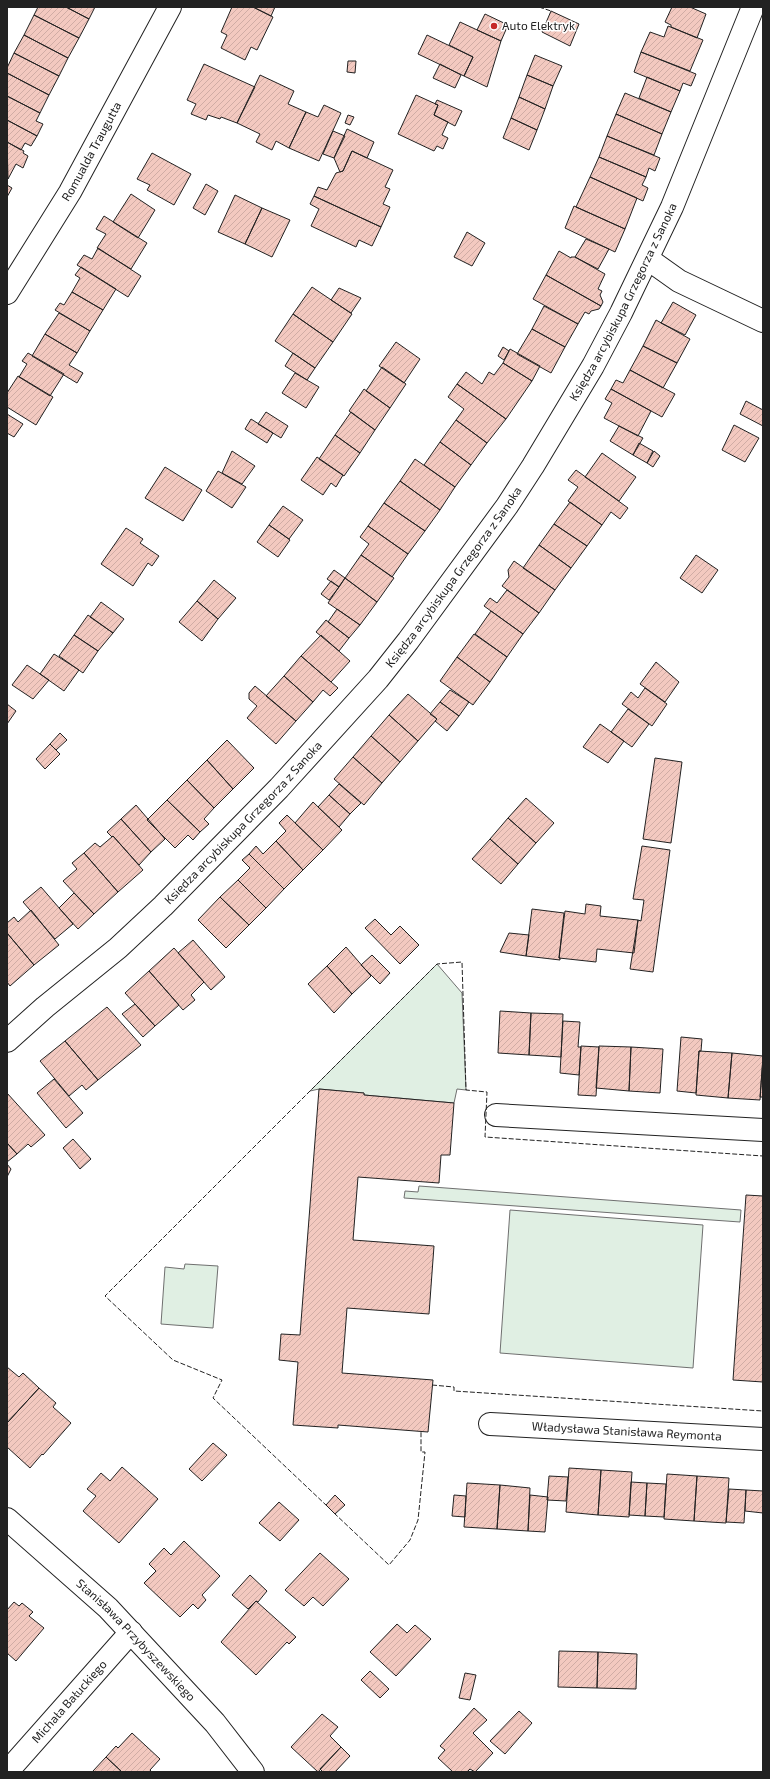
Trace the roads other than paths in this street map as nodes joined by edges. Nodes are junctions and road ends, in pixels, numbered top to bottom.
1 (170, 7) edge
2 (753, 7) edge
3 (648, 259) junction
4 (7, 293) edge
5 (763, 321) edge
6 (7, 1041) edge
7 (496, 1114) dead end
8 (763, 1130) edge
9 (490, 1424) dead end
10 (763, 1439) edge
11 (7, 1519) edge
12 (131, 1632) junction
13 (7, 1772) edge
14 (253, 1772) edge

1 - 4 street, Romualda Traugutta
2 - 3 street, Księdza arcybiskupa Grzegorza z Sanoka
3 - 5 street
3 - 6 street, Księdza arcybiskupa Grzegorza z Sanoka
7 - 8 street
9 - 10 street, Władysława Stanisława Reymonta
11 - 12 street, Stanisława Przybyszewskiego
12 - 13 street, Michała Bałuckiego
12 - 14 street, Stanisława Przybyszewskiego

